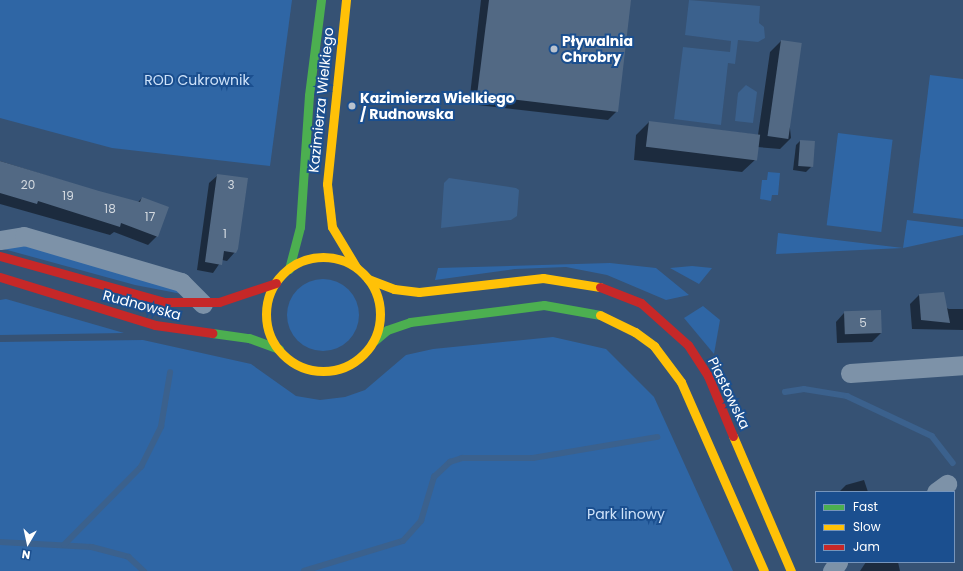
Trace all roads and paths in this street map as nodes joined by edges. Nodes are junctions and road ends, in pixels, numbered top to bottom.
1 (321, 0) edge
2 (346, 0) edge
3 (0, 240) edge
4 (0, 256) edge
5 (356, 267) junction
6 (289, 269) junction
7 (2, 278) edge
8 (368, 280) junction
9 (276, 282) junction
10 (203, 304) junction
11 (374, 341) junction
12 (279, 349) junction
13 (963, 366) edge
14 (850, 372) dead end
15 (764, 571) edge
16 (791, 571) edge

1 - 6 main road, Kazimierza Wielkiego
2 - 5 main road, Kazimierza Wielkiego
3 - 10 street
4 - 10 main road, Rudnowska
5 - 6 main road
5 - 8 main road
6 - 9 main road
7 - 12 main road, Rudnowska
8 - 11 main road
8 - 16 main road, Piastowska
9 - 10 main road, Rudnowska
9 - 12 main road
11 - 12 main road
11 - 15 main road
13 - 14 street

